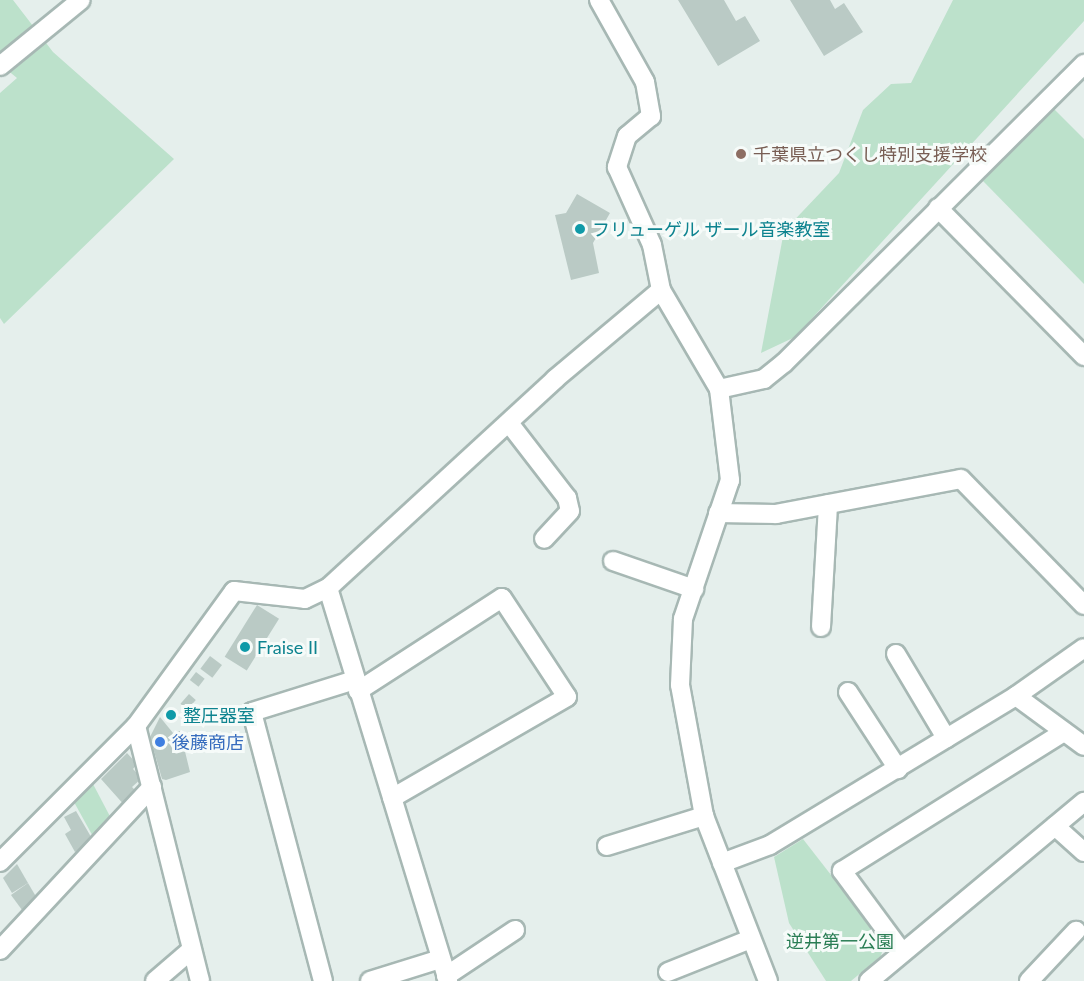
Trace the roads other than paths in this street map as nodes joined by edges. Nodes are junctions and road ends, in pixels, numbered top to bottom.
1 (81, 0) edge
2 (599, 0) edge
3 (1084, 64) edge
4 (0, 66) edge
5 (938, 208) junction
6 (661, 290) junction
7 (1084, 356) edge
8 (719, 389) junction
9 (509, 423) junction
10 (828, 504) junction
11 (718, 513) junction
12 (544, 539) dead end
13 (613, 561) dead end
14 (328, 588) junction
15 (694, 589) junction
16 (1084, 605) edge
17 (821, 627) dead end
18 (1084, 648) edge
19 (896, 654) dead end
20 (356, 685) junction
21 (848, 692) dead end
22 (1016, 696) junction
23 (136, 726) junction
24 (1064, 732) junction
25 (946, 738) junction
26 (1084, 746) edge
27 (898, 768) junction
28 (152, 786) junction
29 (392, 798) junction
30 (1084, 802) edge
31 (704, 816) junction
32 (1055, 826) junction
33 (607, 846) dead end
34 (4, 850) edge
35 (1084, 852) edge
36 (722, 863) junction
37 (516, 930) dead end
38 (1076, 931) dead end
39 (748, 940) junction
40 (0, 950) edge
41 (191, 950) junction
42 (902, 952) junction
43 (445, 972) edge
44 (668, 972) dead end
45 (155, 981) edge
46 (200, 981) edge
47 (323, 981) edge
48 (370, 981) edge
49 (768, 981) edge
50 (869, 981) edge
51 (1029, 981) edge

1 - 4 street
2 - 6 street
3 - 5 street
5 - 7 street
5 - 8 street
6 - 8 street
6 - 9 street
8 - 11 street
9 - 12 street
9 - 14 street
10 - 11 street
10 - 16 street
10 - 17 street
11 - 15 street
13 - 15 street
14 - 20 street
14 - 23 street
15 - 31 street
18 - 22 street
19 - 25 street
20 - 29 street
20 - 29 street
20 - 47 street
21 - 27 street
22 - 24 street
22 - 25 street
23 - 28 street
23 - 34 street
24 - 26 street
24 - 42 street
25 - 27 street
27 - 36 street
28 - 40 street
28 - 41 street
29 - 43 street
30 - 32 street
31 - 33 street
31 - 36 street
32 - 35 street
32 - 42 street
36 - 39 street
37 - 43 street
38 - 51 street
39 - 44 street
39 - 49 street
41 - 45 street
41 - 46 street
42 - 50 street
43 - 48 street

